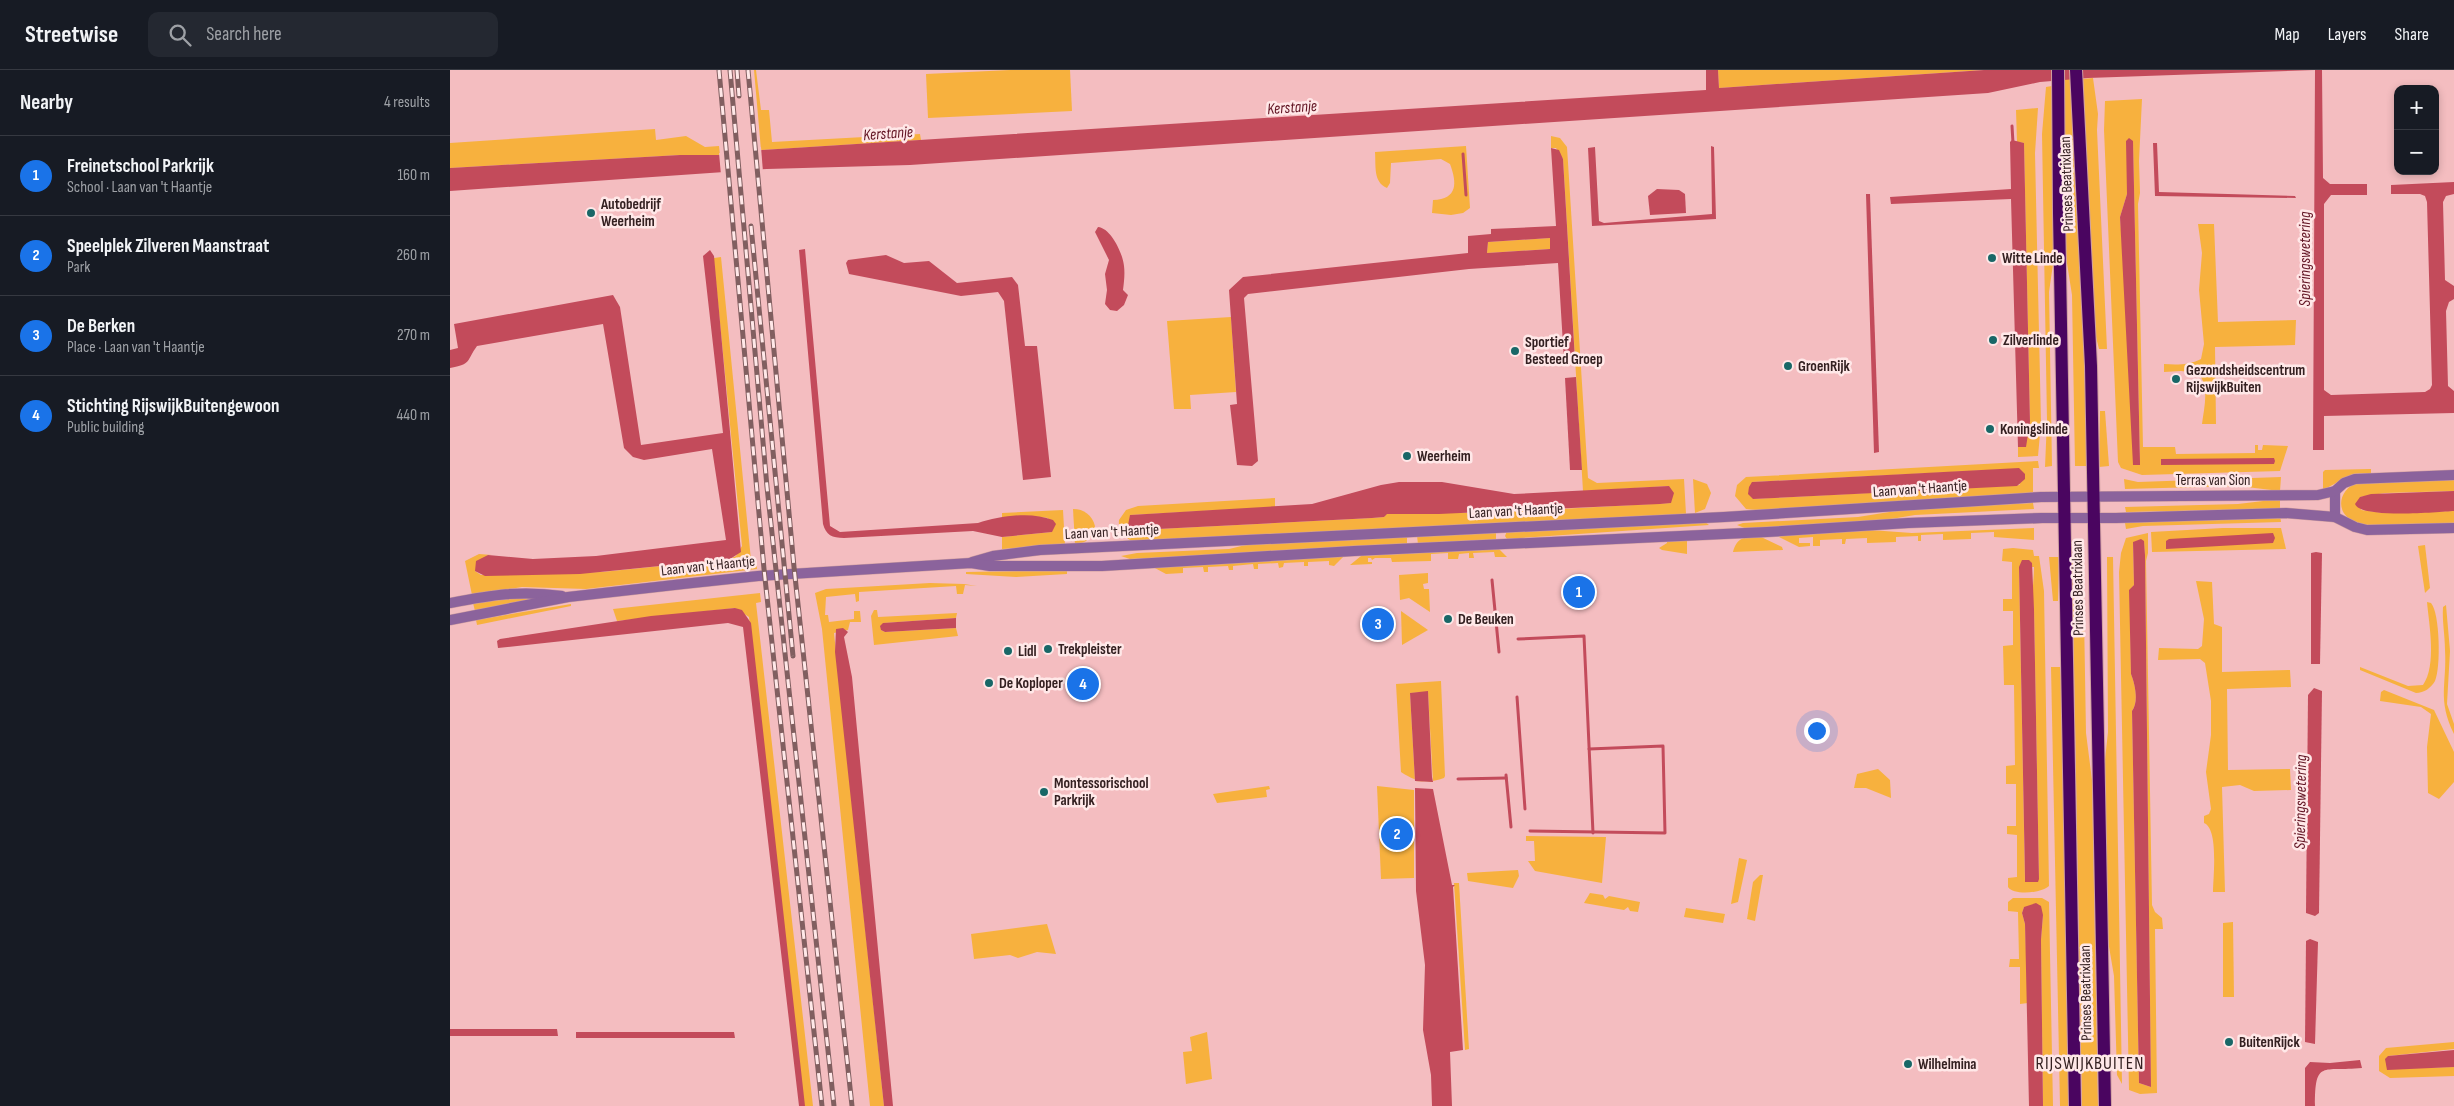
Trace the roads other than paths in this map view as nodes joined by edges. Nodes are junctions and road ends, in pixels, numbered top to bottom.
1 (2077, 74) edge
2 (2059, 75) edge
3 (2454, 475) edge
4 (2334, 491) junction
5 (2092, 497) junction
6 (2064, 498) junction
7 (2335, 517) junction
8 (2065, 518) junction
9 (2092, 518) junction
10 (2454, 528) edge
11 (971, 563) junction
12 (568, 597) junction
13 (450, 603) edge
14 (450, 620) edge
15 (2074, 1106) edge
16 (2105, 1106) edge

1 - 5 main road, Prinses Beatrixlaan
2 - 6 main road, Prinses Beatrixlaan
3 - 4 street, Terras van Sion
4 - 5 street, Terras van Sion
4 - 7 street
5 - 6 street, Terras van Sion
5 - 9 main road, Prinses Beatrixlaan
6 - 8 main road, Prinses Beatrixlaan
6 - 11 street, Laan van 't Haantje
7 - 9 street
7 - 10 street
8 - 9 street, Laan van 't Haantje
8 - 11 street, Laan van 't Haantje
8 - 15 main road, Prinses Beatrixlaan
9 - 16 main road, Prinses Beatrixlaan
11 - 12 street, Laan van 't Haantje
12 - 13 street, Laan van 't Haantje
12 - 14 street, Laan van 't Haantje

